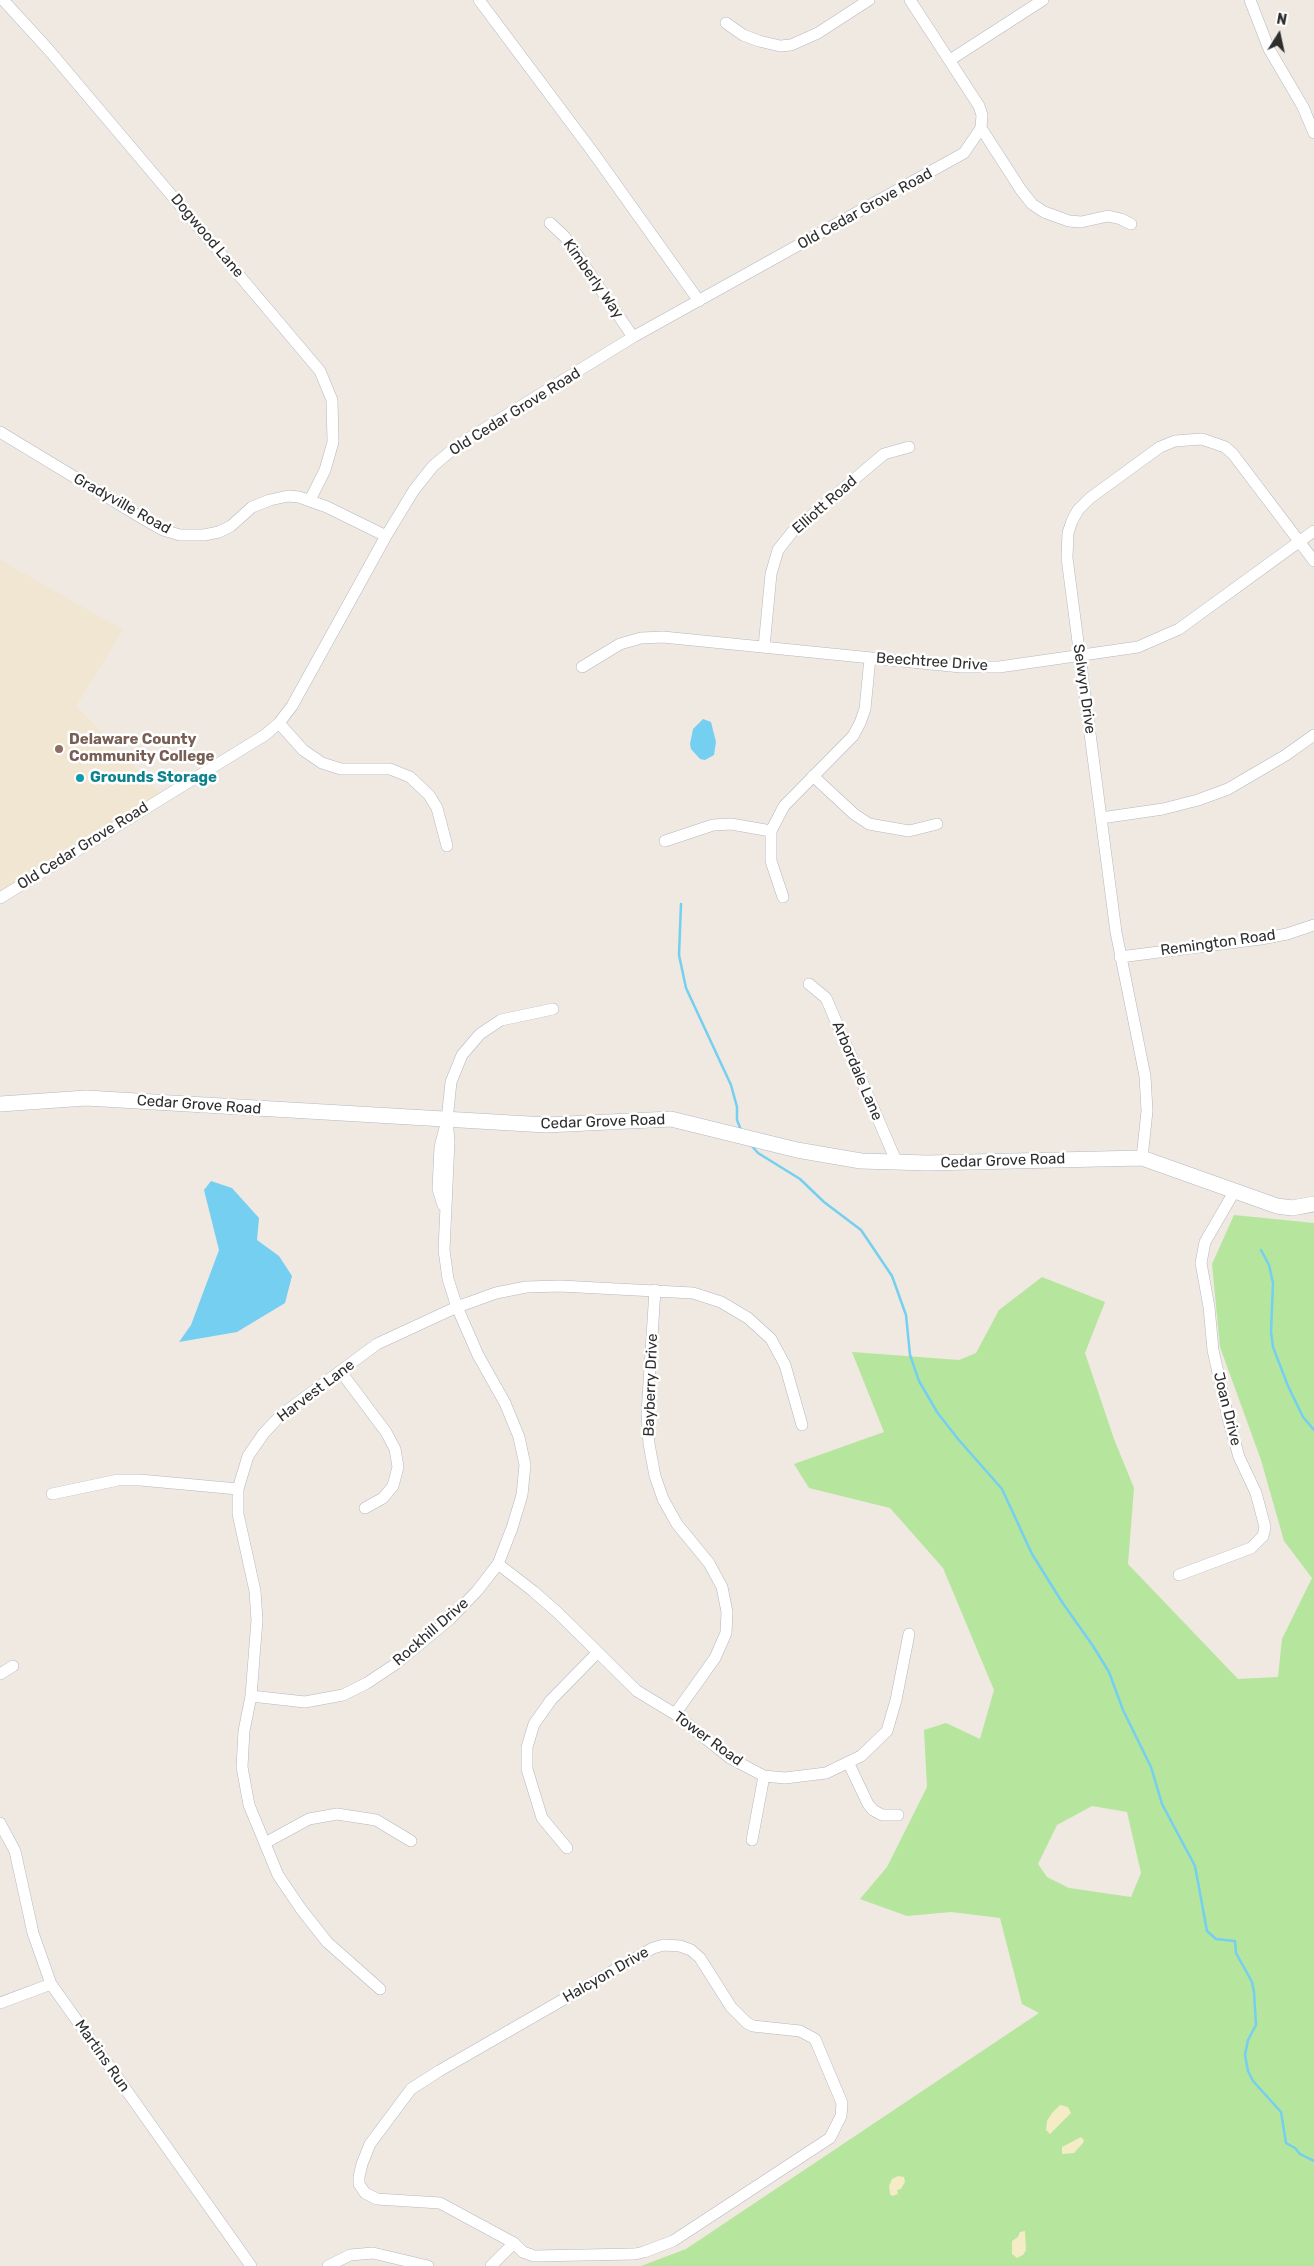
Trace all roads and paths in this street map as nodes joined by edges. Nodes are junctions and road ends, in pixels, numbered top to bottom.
1 (3, 0) edge
2 (479, 0) edge
3 (869, 0) edge
4 (910, 0) edge
5 (1043, 0) edge
6 (1250, 0) edge
7 (726, 23) dead end
8 (950, 60) junction
9 (981, 128) junction
10 (1314, 133) edge
11 (550, 223) dead end
12 (1131, 224) dead end
13 (699, 301) junction
14 (634, 337) junction
15 (0, 432) edge
16 (909, 447) dead end
17 (310, 500) junction
18 (1314, 531) edge
19 (386, 536) junction
20 (1300, 542) junction
21 (1314, 561) edge
22 (764, 647) junction
23 (1079, 655) junction
24 (870, 658) junction
25 (582, 667) dead end
26 (279, 723) junction
27 (1314, 735) edge
28 (813, 776) junction
29 (1101, 818) junction
30 (937, 824) dead end
31 (771, 832) junction
32 (665, 841) dead end
33 (447, 846) dead end
34 (783, 896) dead end
35 (0, 898) edge
36 (1314, 924) edge
37 (1120, 957) junction
38 (809, 984) dead end
39 (553, 1008) dead end
40 (0, 1104) edge
41 (447, 1120) junction
42 (1142, 1158) junction
43 (897, 1164) junction
44 (1234, 1192) junction
45 (1314, 1204) edge
46 (655, 1290) junction
47 (457, 1307) junction
48 (341, 1372) junction
49 (802, 1425) dead end
50 (238, 1489) junction
51 (52, 1494) dead end
52 (365, 1508) dead end
53 (498, 1564) junction
54 (1179, 1574) dead end
55 (909, 1634) dead end
56 (597, 1653) junction
57 (13, 1666) dead end
58 (0, 1674) edge
59 (251, 1696) junction
60 (675, 1714) junction
61 (848, 1762) junction
62 (764, 1776) junction
63 (898, 1815) dead end
64 (0, 1823) edge
65 (752, 1840) dead end
66 (411, 1841) dead end
67 (265, 1843) junction
68 (567, 1848) dead end
69 (51, 1984) junction
70 (380, 1989) dead end
71 (0, 2003) edge
72 (514, 2243) junction
73 (250, 2266) edge
74 (328, 2266) edge
75 (428, 2266) edge
76 (491, 2266) edge

1 - 17 street, Dogwood Lane
2 - 13 street
3 - 7 street
4 - 8 street
5 - 8 street
6 - 10 street
8 - 9 street
9 - 12 street
9 - 13 street, Old Cedar Grove Road
11 - 14 street, Kimberly Way
13 - 14 street, Old Cedar Grove Road
14 - 19 street, Old Cedar Grove Road
15 - 17 street, Gradyville Road
16 - 22 street, Elliott Road
17 - 19 street, Gradyville Road
18 - 20 street, Beechtree Drive
19 - 26 street, Old Cedar Grove Road
20 - 21 street, Selwyn Drive
20 - 23 street, Beechtree Drive
20 - 23 street, Selwyn Drive
22 - 24 street, Beechtree Drive
22 - 25 street, Beechtree Drive
23 - 24 street, Beechtree Drive
23 - 29 street, Selwyn Drive
24 - 28 street
26 - 33 street
26 - 35 street, Old Cedar Grove Road
27 - 29 street
28 - 30 street
28 - 31 street
29 - 37 street, Selwyn Drive
31 - 32 street
31 - 34 street
36 - 37 street, Remington Road
37 - 42 street, Selwyn Drive
38 - 43 street, Arbordale Lane
39 - 41 street, Rockhill Drive
40 - 41 street, Cedar Grove Road
41 - 43 street, Cedar Grove Road
41 - 47 street, Rockhill Drive
42 - 43 street, Cedar Grove Road
42 - 44 street, Cedar Grove Road
44 - 45 street, Cedar Grove Road
44 - 54 street, Joan Drive
46 - 47 street, Harvest Lane
46 - 49 street, Harvest Lane
46 - 60 street, Bayberry Drive
47 - 48 street, Harvest Lane
47 - 53 street, Rockhill Drive
48 - 50 street, Harvest Lane
48 - 52 street
50 - 51 street
50 - 59 street, Harvest Lane
53 - 56 street, Tower Road
53 - 59 street, Rockhill Drive
55 - 61 street, Tower Road
56 - 60 street, Tower Road
56 - 68 street
57 - 58 street
59 - 67 street, Harvest Lane
60 - 62 street, Tower Road
61 - 62 street, Tower Road
61 - 63 street
62 - 65 street
64 - 69 street, Martins Run
66 - 67 street
67 - 70 street, Harvest Lane
69 - 71 street
69 - 73 street, Martins Run
72 - 72 street, Halcyon Drive
72 - 76 street
74 - 75 street

